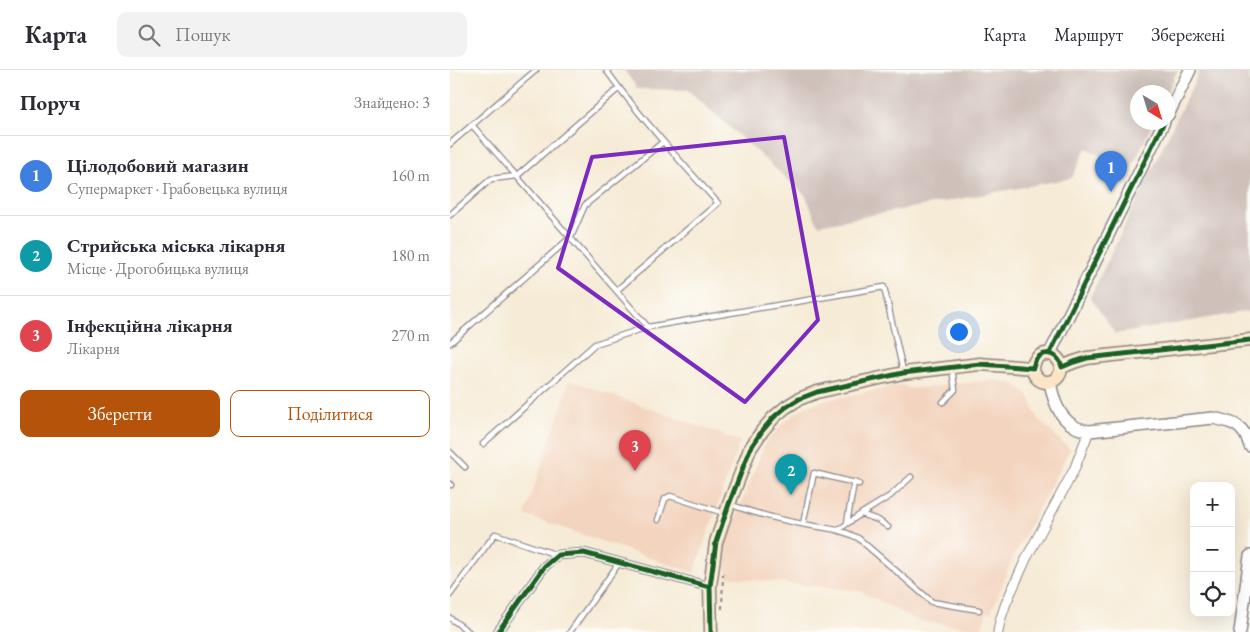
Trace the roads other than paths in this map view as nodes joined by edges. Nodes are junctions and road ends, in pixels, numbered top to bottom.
1 (536, 70) edge
2 (606, 70) edge
3 (1190, 70) edge
4 (619, 88) junction
5 (1175, 101) edge
6 (472, 125) junction
7 (1160, 130) edge
8 (663, 142) junction
9 (450, 144) edge
10 (517, 176) junction
11 (450, 215) edge
12 (571, 238) junction
13 (617, 290) junction
14 (648, 327) junction
15 (1250, 340) edge
16 (450, 343) edge
17 (1050, 353) junction
18 (952, 367) junction
19 (1062, 367) junction
20 (1033, 368) junction
21 (903, 372) junction
22 (1050, 382) junction
23 (943, 402) dead end
24 (1089, 431) junction
25 (483, 444) dead end
26 (1250, 446) edge
27 (450, 452) edge
28 (465, 466) dead end
29 (911, 477) dead end
30 (727, 509) junction
31 (861, 514) junction
32 (658, 520) dead end
33 (803, 524) junction
34 (847, 524) junction
35 (888, 527) dead end
36 (838, 530) junction
37 (846, 532) junction
38 (558, 555) junction
39 (1250, 556) edge
40 (620, 562) junction
41 (710, 587) junction
42 (450, 596) edge
43 (979, 610) dead end
44 (450, 618) edge
45 (469, 632) edge
46 (498, 632) edge
47 (570, 632) edge
48 (711, 632) edge
49 (998, 632) edge
50 (1240, 632) edge

1 - 6 lane
2 - 4 lane
3 - 5 street
4 - 8 lane
4 - 10 lane
6 - 9 lane
6 - 10 lane
7 - 17 street
8 - 12 lane
8 - 13 lane
10 - 11 lane
10 - 12 lane
12 - 13 lane
12 - 16 lane
13 - 14 lane
14 - 21 lane
14 - 25 lane
15 - 19 main road
17 - 19 main road
17 - 20 main road
18 - 20 main road
18 - 21 main road
18 - 23 lane
19 - 22 main road
20 - 22 main road
21 - 30 main road
22 - 24 street
24 - 26 street
24 - 49 street
27 - 28 lane
29 - 31 lane
30 - 32 lane
30 - 33 lane
30 - 41 main road
31 - 34 lane
31 - 35 lane
33 - 34 lane
33 - 36 lane
34 - 36 lane
34 - 37 lane
36 - 37 lane
37 - 43 lane
38 - 40 street
38 - 42 lane
38 - 46 street
39 - 50 street
40 - 41 street
40 - 47 lane
41 - 48 main road
44 - 45 lane

